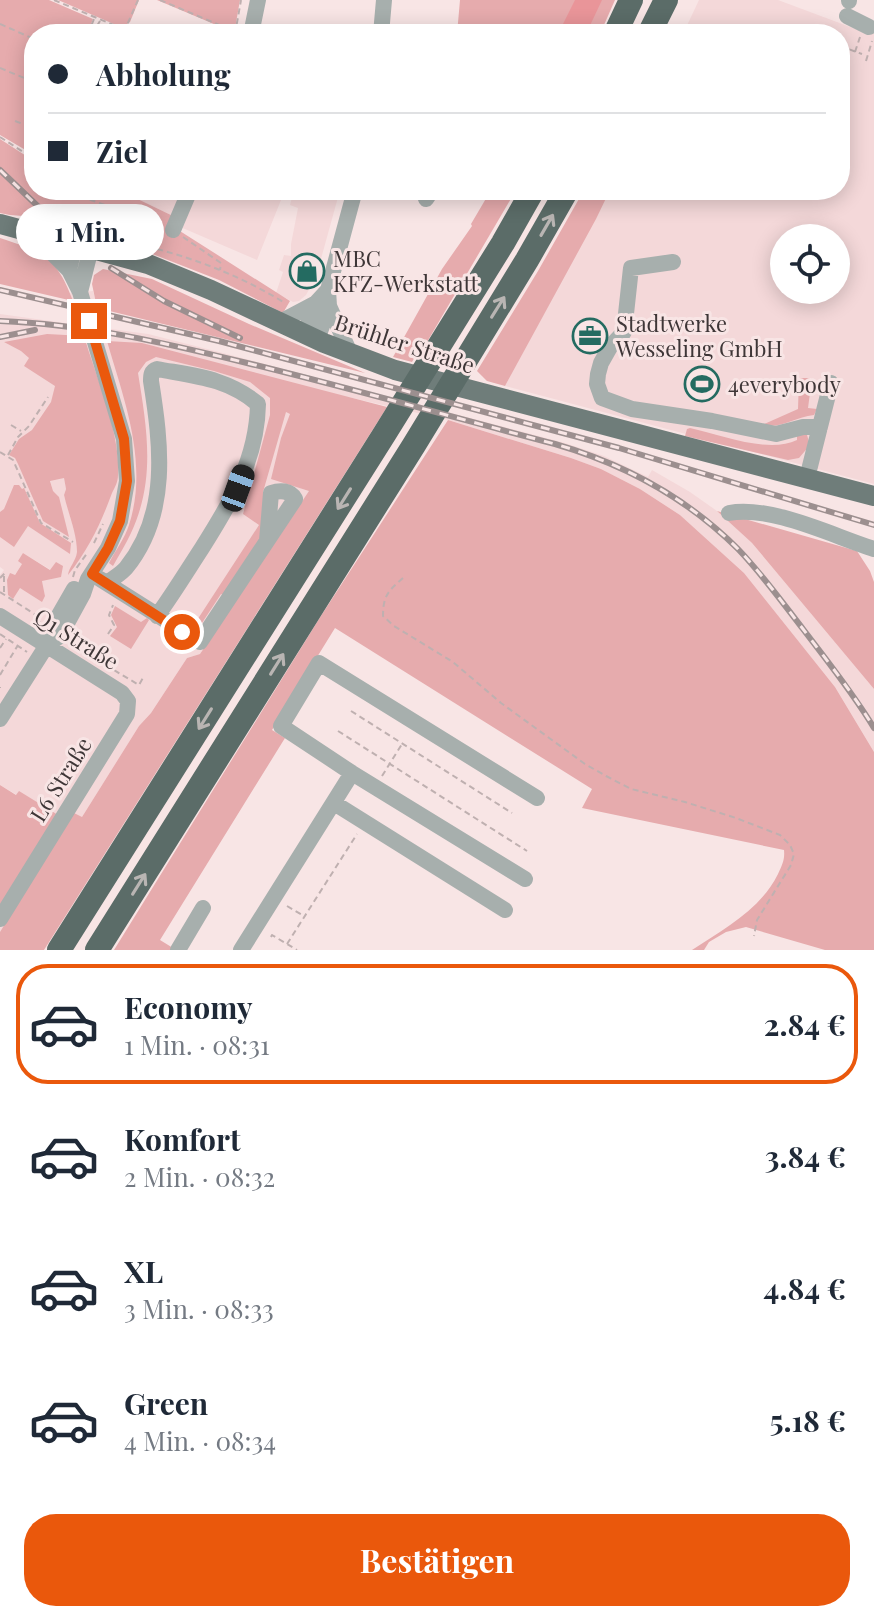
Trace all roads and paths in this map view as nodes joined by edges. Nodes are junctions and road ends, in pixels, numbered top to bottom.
1 (54, 0) edge
2 (138, 0) edge
3 (160, 0) edge
4 (241, 0) edge
5 (258, 0) edge
6 (384, 0) edge
7 (631, 0) edge
8 (666, 0) edge
9 (849, 6) edge
10 (95, 18) junction
11 (101, 20) junction
12 (0, 24) edge
13 (93, 24) edge
14 (98, 24) edge
15 (111, 24) edge
16 (127, 24) edge
17 (216, 24) edge
18 (241, 24) edge
19 (246, 24) edge
20 (382, 24) edge
21 (620, 24) edge
22 (654, 24) edge
23 (872, 29) edge
24 (24, 35) edge
25 (850, 50) edge
26 (862, 54) dead end
27 (866, 61) dead end
28 (0, 68) edge
29 (24, 78) edge
30 (15, 121) dead end
31 (24, 124) edge
32 (0, 137) edge
33 (24, 153) edge
34 (91, 200) edge
35 (186, 200) edge
36 (352, 200) edge
37 (527, 200) edge
38 (561, 200) edge
39 (0, 224) edge
40 (173, 230) junction
41 (31, 232) junction
42 (125, 241) dead end
43 (83, 246) junction
44 (673, 262) dead end
45 (69, 270) junction
46 (220, 270) junction
47 (81, 295) junction
48 (324, 300) junction
49 (285, 314) junction
50 (310, 337) junction
51 (350, 353) junction
52 (831, 383) dead end
53 (48, 397) dead end
54 (34, 408) dead end
55 (39, 411) junction
56 (11, 425) dead end
57 (820, 427) junction
58 (22, 432) junction
59 (0, 452) edge
60 (7, 457) junction
61 (807, 478) junction
62 (874, 496) edge
63 (729, 513) dead end
64 (105, 519) dead end
65 (267, 541) dead end
66 (73, 542) dead end
67 (872, 549) edge
68 (7, 571) dead end
69 (90, 576) junction
70 (2, 577) edge
71 (403, 578) dead end
72 (107, 583) junction
73 (70, 586) dead end
74 (4, 595) dead end
75 (114, 604) dead end
76 (0, 616) edge
77 (157, 616) junction
78 (0, 634) edge
79 (108, 634) dead end
80 (6, 638) junction
81 (65, 639) dead end
82 (47, 645) junction
83 (0, 648) edge
84 (0, 675) edge
85 (144, 676) dead end
86 (128, 701) joint
87 (351, 711) dead end
88 (0, 719) edge
89 (338, 731) dead end
90 (402, 744) junction
91 (389, 764) junction
92 (352, 773) junction
93 (375, 787) junction
94 (537, 798) dead end
95 (334, 803) junction
96 (512, 813) dead end
97 (365, 822) junction
98 (527, 851) dead end
99 (525, 879) dead end
100 (287, 906) dead end
101 (203, 908) dead end
102 (505, 910) dead end
103 (305, 917) junction
104 (0, 919) edge
105 (754, 936) dead end
106 (271, 937) dead end
107 (287, 944) junction
108 (59, 950) edge
109 (97, 950) edge
110 (178, 950) edge
111 (241, 950) edge
112 (297, 950) edge

1 - 10 path
2 - 16 path
3 - 17 path
4 - 18 path
5 - 19 street
6 - 20 street
7 - 21 highway
8 - 22 highway
9 - 23 street
10 - 11 path
10 - 13 path
11 - 14 path
11 - 15 path
12 - 24 path
23 - 27 path
25 - 26 path
28 - 29 path
30 - 31 path
32 - 33 path
34 - 40 path
35 - 40 street
36 - 48 street
37 -> 108 highway
109 -> 38 highway
39 - 41 main road, Brühler Straße
40 - 46 path
41 - 43 main road, Brühler Straße
41 - 45 street
42 - 46 path
43 - 45 street
43 - 47 street
43 - 49 main road, Brühler Straße
44 - 57 street
45 - 47 street
46 - 49 path
47 - 69 street
48 - 49 street
48 - 50 street
48 - 51 street
49 - 50 main road, Brühler Straße
50 - 51 main road, Brühler Straße
51 - 61 main road, Brühler Straße
52 - 57 street
53 - 55 path
54 - 55 path
55 - 58 path
56 - 58 path
57 - 61 street
58 - 60 path
59 - 60 path
60 - 66 path
61 - 62 main road, Brühler Straße
63 - 67 street
64 - 73 path
65 - 77 street
68 - 70 path
69 - 72 street
69 - 82 street
70 - 74 path
71 - 105 path
72 - 77 street
72 - 77 street
75 - 79 path
76 - 82 street, Q1 Straße
78 - 80 path
80 - 83 path
80 - 84 path
81 - 85 path
82 - 86 street, Q1 Straße
82 - 88 street
86 - 104 street, L6 Straße
87 - 90 path
89 - 91 path
90 - 91 path
90 - 96 path
91 - 93 path
91 - 98 path
92 - 93 street
92 - 94 street
92 - 95 street
93 - 99 street
95 - 97 street
95 - 111 street
97 - 102 street
97 - 103 path
100 - 103 path
101 - 110 street
103 - 107 path
106 - 107 path
107 - 112 path

